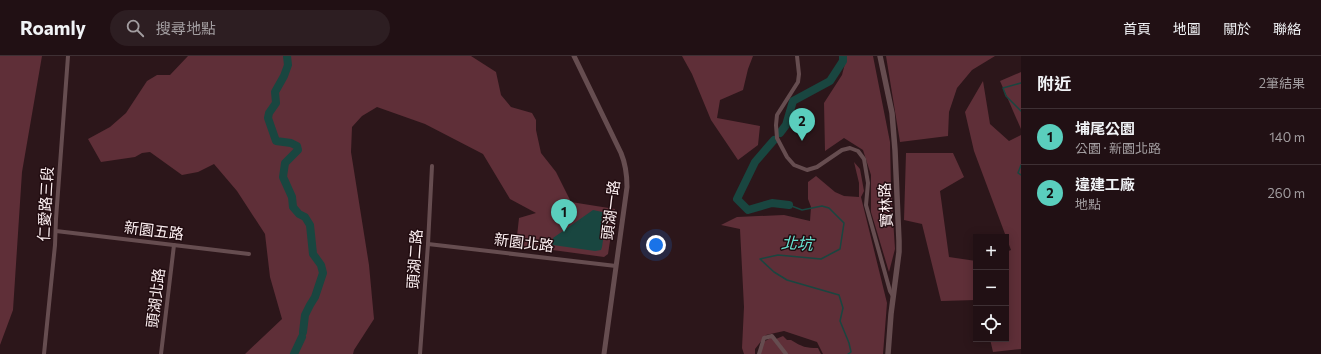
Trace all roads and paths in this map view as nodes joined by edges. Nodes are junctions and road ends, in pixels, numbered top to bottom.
1 (68, 56) edge
2 (574, 56) edge
3 (798, 56) edge
4 (880, 56) edge
5 (432, 166) dead end
6 (56, 231) junction
7 (428, 244) junction
8 (174, 245) junction
9 (249, 254) dead end
10 (616, 266) junction
11 (893, 296) junction
12 (44, 354) edge
13 (161, 354) edge
14 (420, 354) edge
15 (604, 354) edge
16 (759, 354) edge
17 (786, 354) edge
18 (888, 354) edge

1 - 6 street, 仁愛路三段
2 - 10 street, 頭湖一路
3 - 11 street
4 - 11 main road, 寶林路
5 - 7 street, 頭湖二路
6 - 8 street, 新園五路
6 - 12 street, 仁愛路三段
7 - 10 street, 新園北路
7 - 14 street, 頭湖二路
8 - 9 street, 新園五路
8 - 13 street, 頭湖北路
10 - 15 street, 頭湖一路
11 - 18 main road, 寶林路
16 - 17 street

